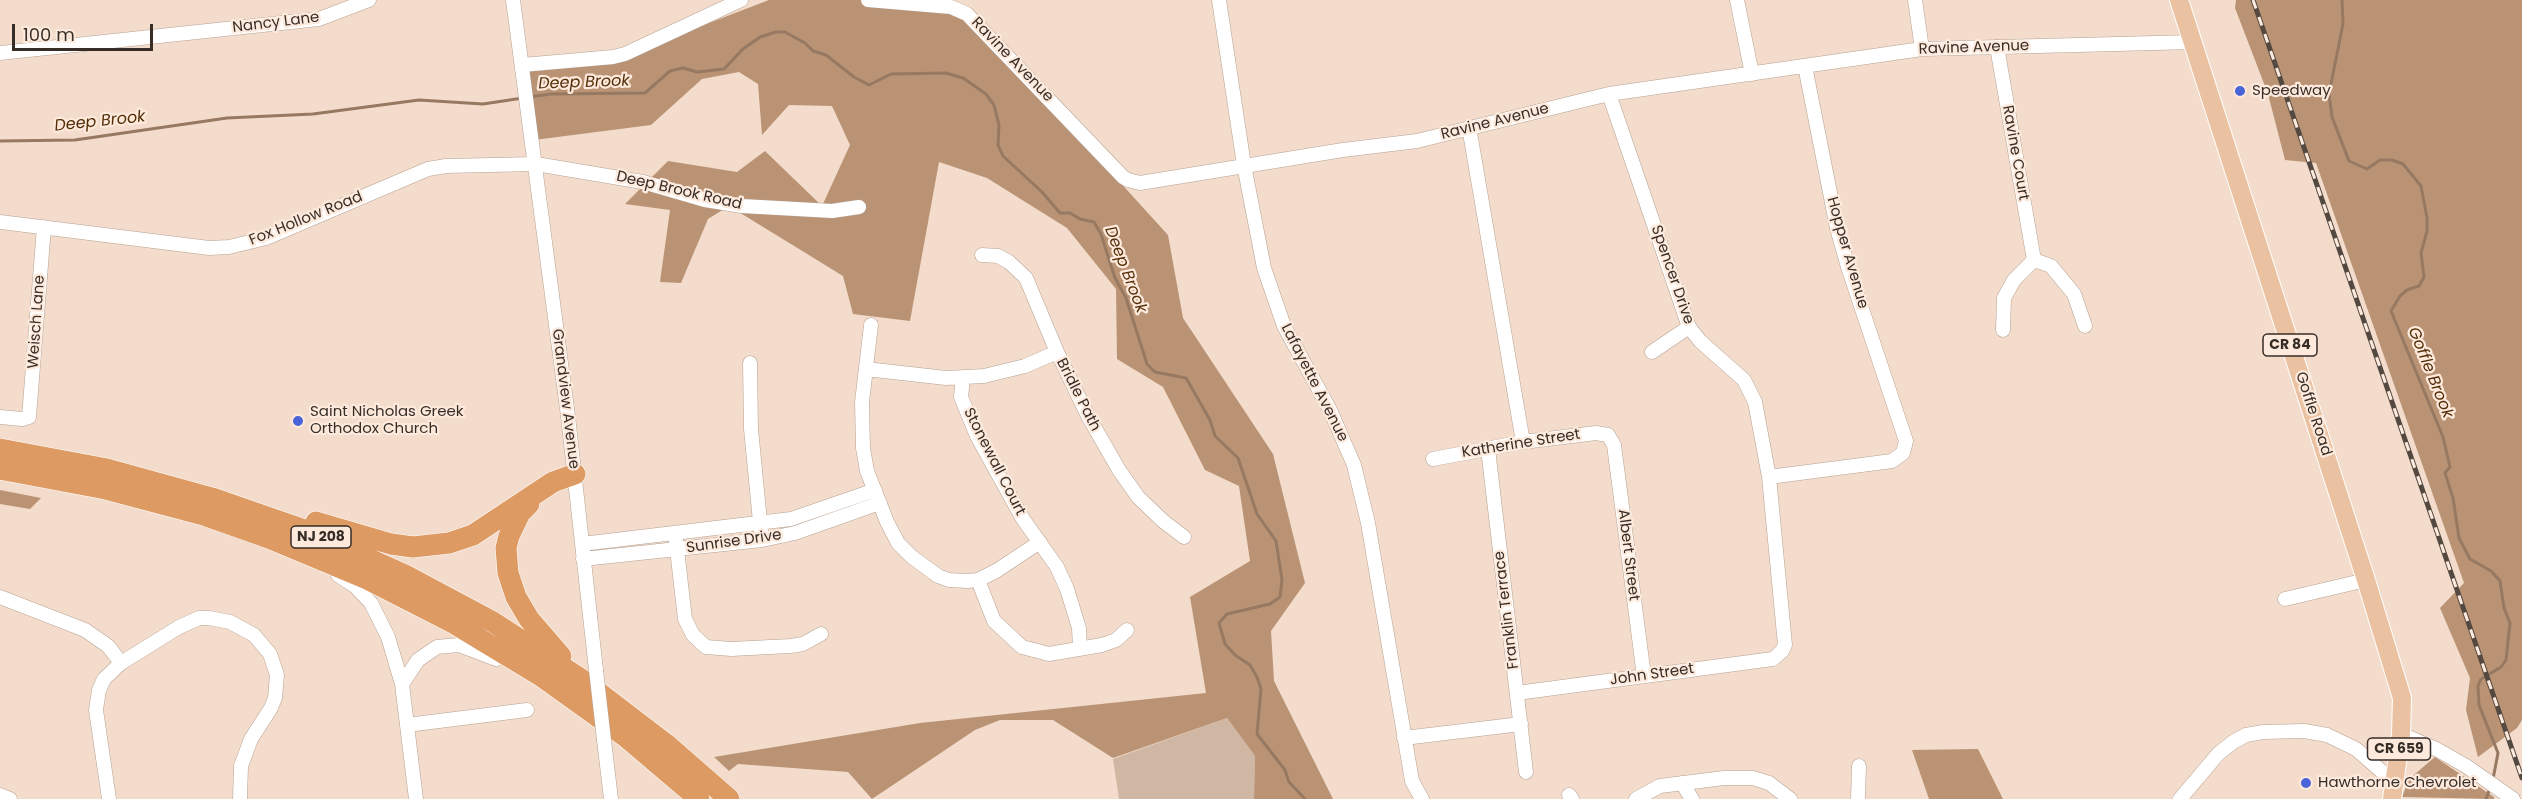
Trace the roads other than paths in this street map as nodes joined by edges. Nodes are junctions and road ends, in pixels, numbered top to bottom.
1 (369, 0) edge
2 (513, 0) edge
3 (741, 0) edge
4 (868, 0) edge
5 (1219, 0) edge
6 (1737, 0) edge
7 (1915, 0) edge
8 (2179, 0) edge
9 (2194, 42) junction
10 (1996, 47) junction
11 (1922, 49) junction
12 (0, 53) edge
13 (522, 66) junction
14 (1805, 66) junction
15 (1752, 74) junction
16 (1609, 94) junction
17 (1468, 127) junction
18 (536, 164) junction
19 (1244, 165) junction
20 (859, 207) dead end
21 (0, 222) edge
22 (44, 227) junction
23 (982, 255) dead end
24 (2034, 260) junction
25 (871, 325) dead end
26 (2085, 326) dead end
27 (1689, 327) junction
28 (2004, 330) dead end
29 (1057, 352) junction
30 (1652, 352) dead end
31 (750, 363) dead end
32 (866, 369) junction
33 (963, 378) junction
34 (0, 417) edge
35 (1608, 435) joint
36 (1523, 442) junction
37 (0, 449) edge
38 (1488, 449) junction
39 (1433, 459) dead end
40 (0, 469) edge
41 (575, 474) junction
42 (1769, 477) junction
43 (178, 487) junction
44 (877, 497) junction
45 (760, 524) junction
46 (235, 526) junction
47 (676, 534) junction
48 (1184, 537) dead end
49 (762, 540) junction
50 (1040, 542) junction
51 (582, 544) junction
52 (677, 549) junction
53 (583, 559) junction
54 (978, 580) junction
55 (2366, 580) junction
56 (0, 597) edge
57 (2285, 598) dead end
58 (1127, 630) dead end
59 (821, 634) dead end
60 (1080, 649) junction
61 (1783, 650) joint
62 (121, 663) junction
63 (1644, 676) junction
64 (402, 684) junction
65 (1517, 693) junction
66 (2402, 698) joint
67 (604, 708) junction
68 (527, 711) dead end
69 (1521, 724) junction
70 (407, 725) junction
71 (2401, 734) junction
72 (1404, 738) junction
73 (1859, 766) dead end
74 (1526, 772) dead end
75 (1682, 783) junction
76 (2393, 790) edge
77 (0, 795) edge
78 (1419, 795) edge
79 (10, 799) edge
80 (109, 799) edge
81 (240, 799) edge
82 (418, 799) edge
83 (611, 799) edge
84 (699, 799) edge
85 (729, 799) edge
86 (1636, 799) edge
87 (1692, 799) edge
88 (1790, 799) edge
89 (1858, 799) edge
90 (2180, 799) edge
91 (2513, 799) edge

1 - 12 street, Nancy Lane
2 - 13 street, Grandview Avenue
3 - 13 street
4 - 19 street, Ravine Avenue
5 - 19 street, Lafayette Avenue
6 - 15 street
7 - 11 street
8 - 9 main road, Goffle Road / CR 84
9 - 10 street, Ravine Avenue
9 - 55 main road, Goffle Road / CR 84
10 - 11 street, Ravine Avenue
10 - 24 street, Ravine Court
11 - 14 street, Ravine Avenue
13 - 18 street, Grandview Avenue
14 - 15 street, Ravine Avenue
14 - 42 street, Hopper Avenue
15 - 16 street, Ravine Avenue
16 - 17 street, Ravine Avenue
16 - 27 street, Spencer Drive
17 - 19 street, Ravine Avenue
17 - 36 street
18 - 20 street, Deep Brook Road
18 - 22 street, Fox Hollow Road
18 - 41 street, Grandview Avenue
19 - 72 street, Lafayette Avenue
21 - 22 street, Fox Hollow Road
22 - 34 street, Weisch Lane
23 - 29 street, Bridle Path
24 - 26 street
24 - 28 street
25 - 32 street
27 - 30 street
27 - 42 street, Spencer Drive
29 - 33 street
29 - 48 street, Bridle Path
31 - 45 street
32 - 33 street
32 - 44 street
33 - 50 street, Stonewall Court
35 - 36 street, Katherine Street
35 - 63 street, Albert Street
36 - 38 street, Katherine Street
37 - 43 highway, NJ 208
38 - 39 street, Katherine Street
38 - 65 street, Franklin Terrace
40 - 46 highway, NJ 208
41 - 43 highway
41 - 51 street, Grandview Avenue
41 - 67 highway
42 - 61 street, Spencer Drive
43 - 67 highway, NJ 208
44 - 45 street, Sunrise Drive
44 - 49 street, Sunrise Drive
44 - 54 street
45 - 47 street, Sunrise Drive
45 - 49 street
46 - 64 street
46 - 67 highway, NJ 208
47 - 51 street, Sunrise Drive
47 - 52 street
49 - 52 street, Sunrise Drive
50 - 54 street
50 - 60 street, Stonewall Court
51 - 53 street, Grandview Avenue
52 - 53 street, Sunrise Drive
52 - 59 street
53 - 83 street, Grandview Avenue, bridge
54 - 60 street
55 - 57 street
55 - 66 main road, Goffle Road / CR 84
56 - 62 street
58 - 60 street
61 - 63 street, John Street
62 - 80 street
62 - 81 street
63 - 65 street, John Street
64 - 67 street
64 - 70 street
65 - 69 street, Franklin Terrace
66 - 71 main road, Goffle Road / CR 659
67 - 84 highway, NJ 208
67 - 85 highway, NJ 208
68 - 70 street
69 - 72 street
69 - 74 street, Franklin Terrace
70 - 82 street
71 - 76 main road, Goffle Road / CR 659
71 - 91 street
72 - 78 street, Lafayette Avenue
73 - 89 street
75 - 86 street
75 - 87 street
75 - 88 street
76 - 90 street
77 - 79 street

